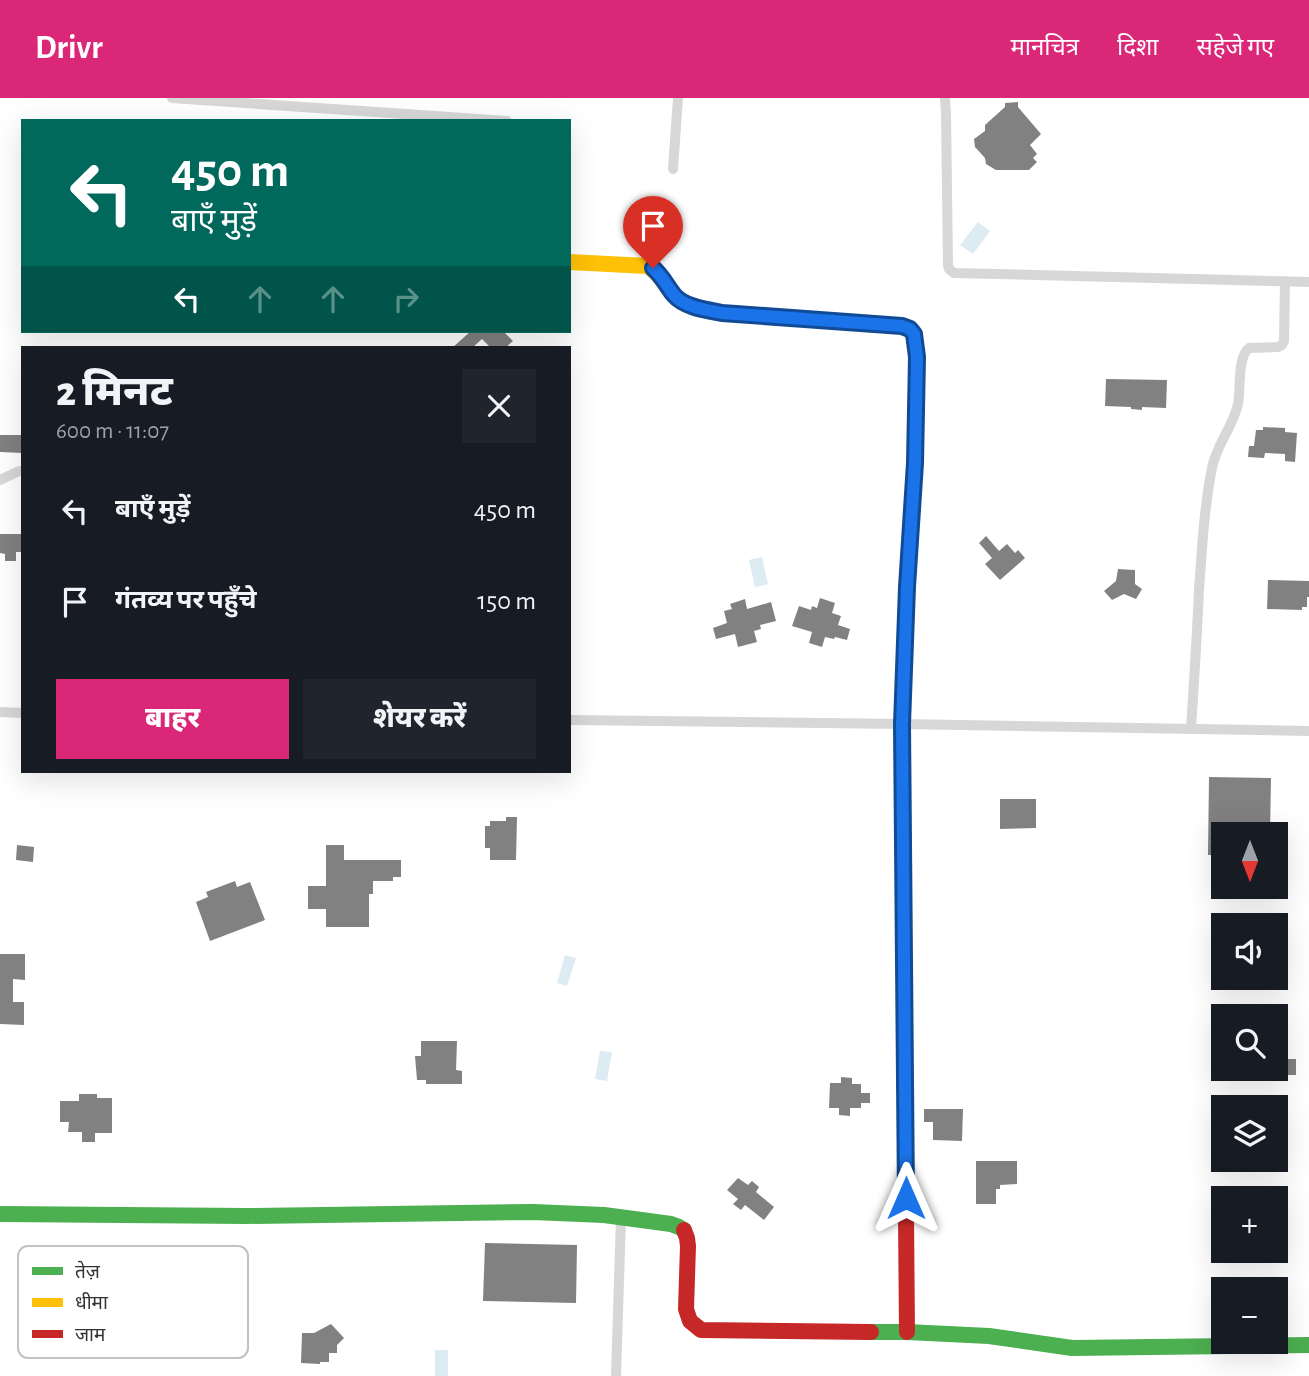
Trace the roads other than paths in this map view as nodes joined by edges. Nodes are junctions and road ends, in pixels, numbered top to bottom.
1 (173, 98) edge
2 (678, 98) edge
3 (945, 98) edge
4 (476, 119) edge
5 (673, 169) dead end
6 (571, 262) edge
7 (1285, 281) junction
8 (1309, 282) edge
9 (19, 471) dead end
10 (0, 480) edge
11 (0, 712) edge
12 (21, 713) edge
13 (571, 720) edge
14 (902, 724) junction
15 (1191, 729) junction
16 (1309, 731) edge
17 (0, 1214) edge
18 (621, 1217) junction
19 (907, 1332) junction
20 (1309, 1345) edge
21 (616, 1376) edge

1 - 4 street
2 - 5 street
3 - 7 street
6 - 14 street
7 - 8 street
7 - 15 street
9 - 10 street
11 - 12 street
13 - 14 street
14 - 15 street
14 - 19 street
15 - 16 street
17 - 18 street
18 - 19 street
18 - 21 street
19 - 20 street

